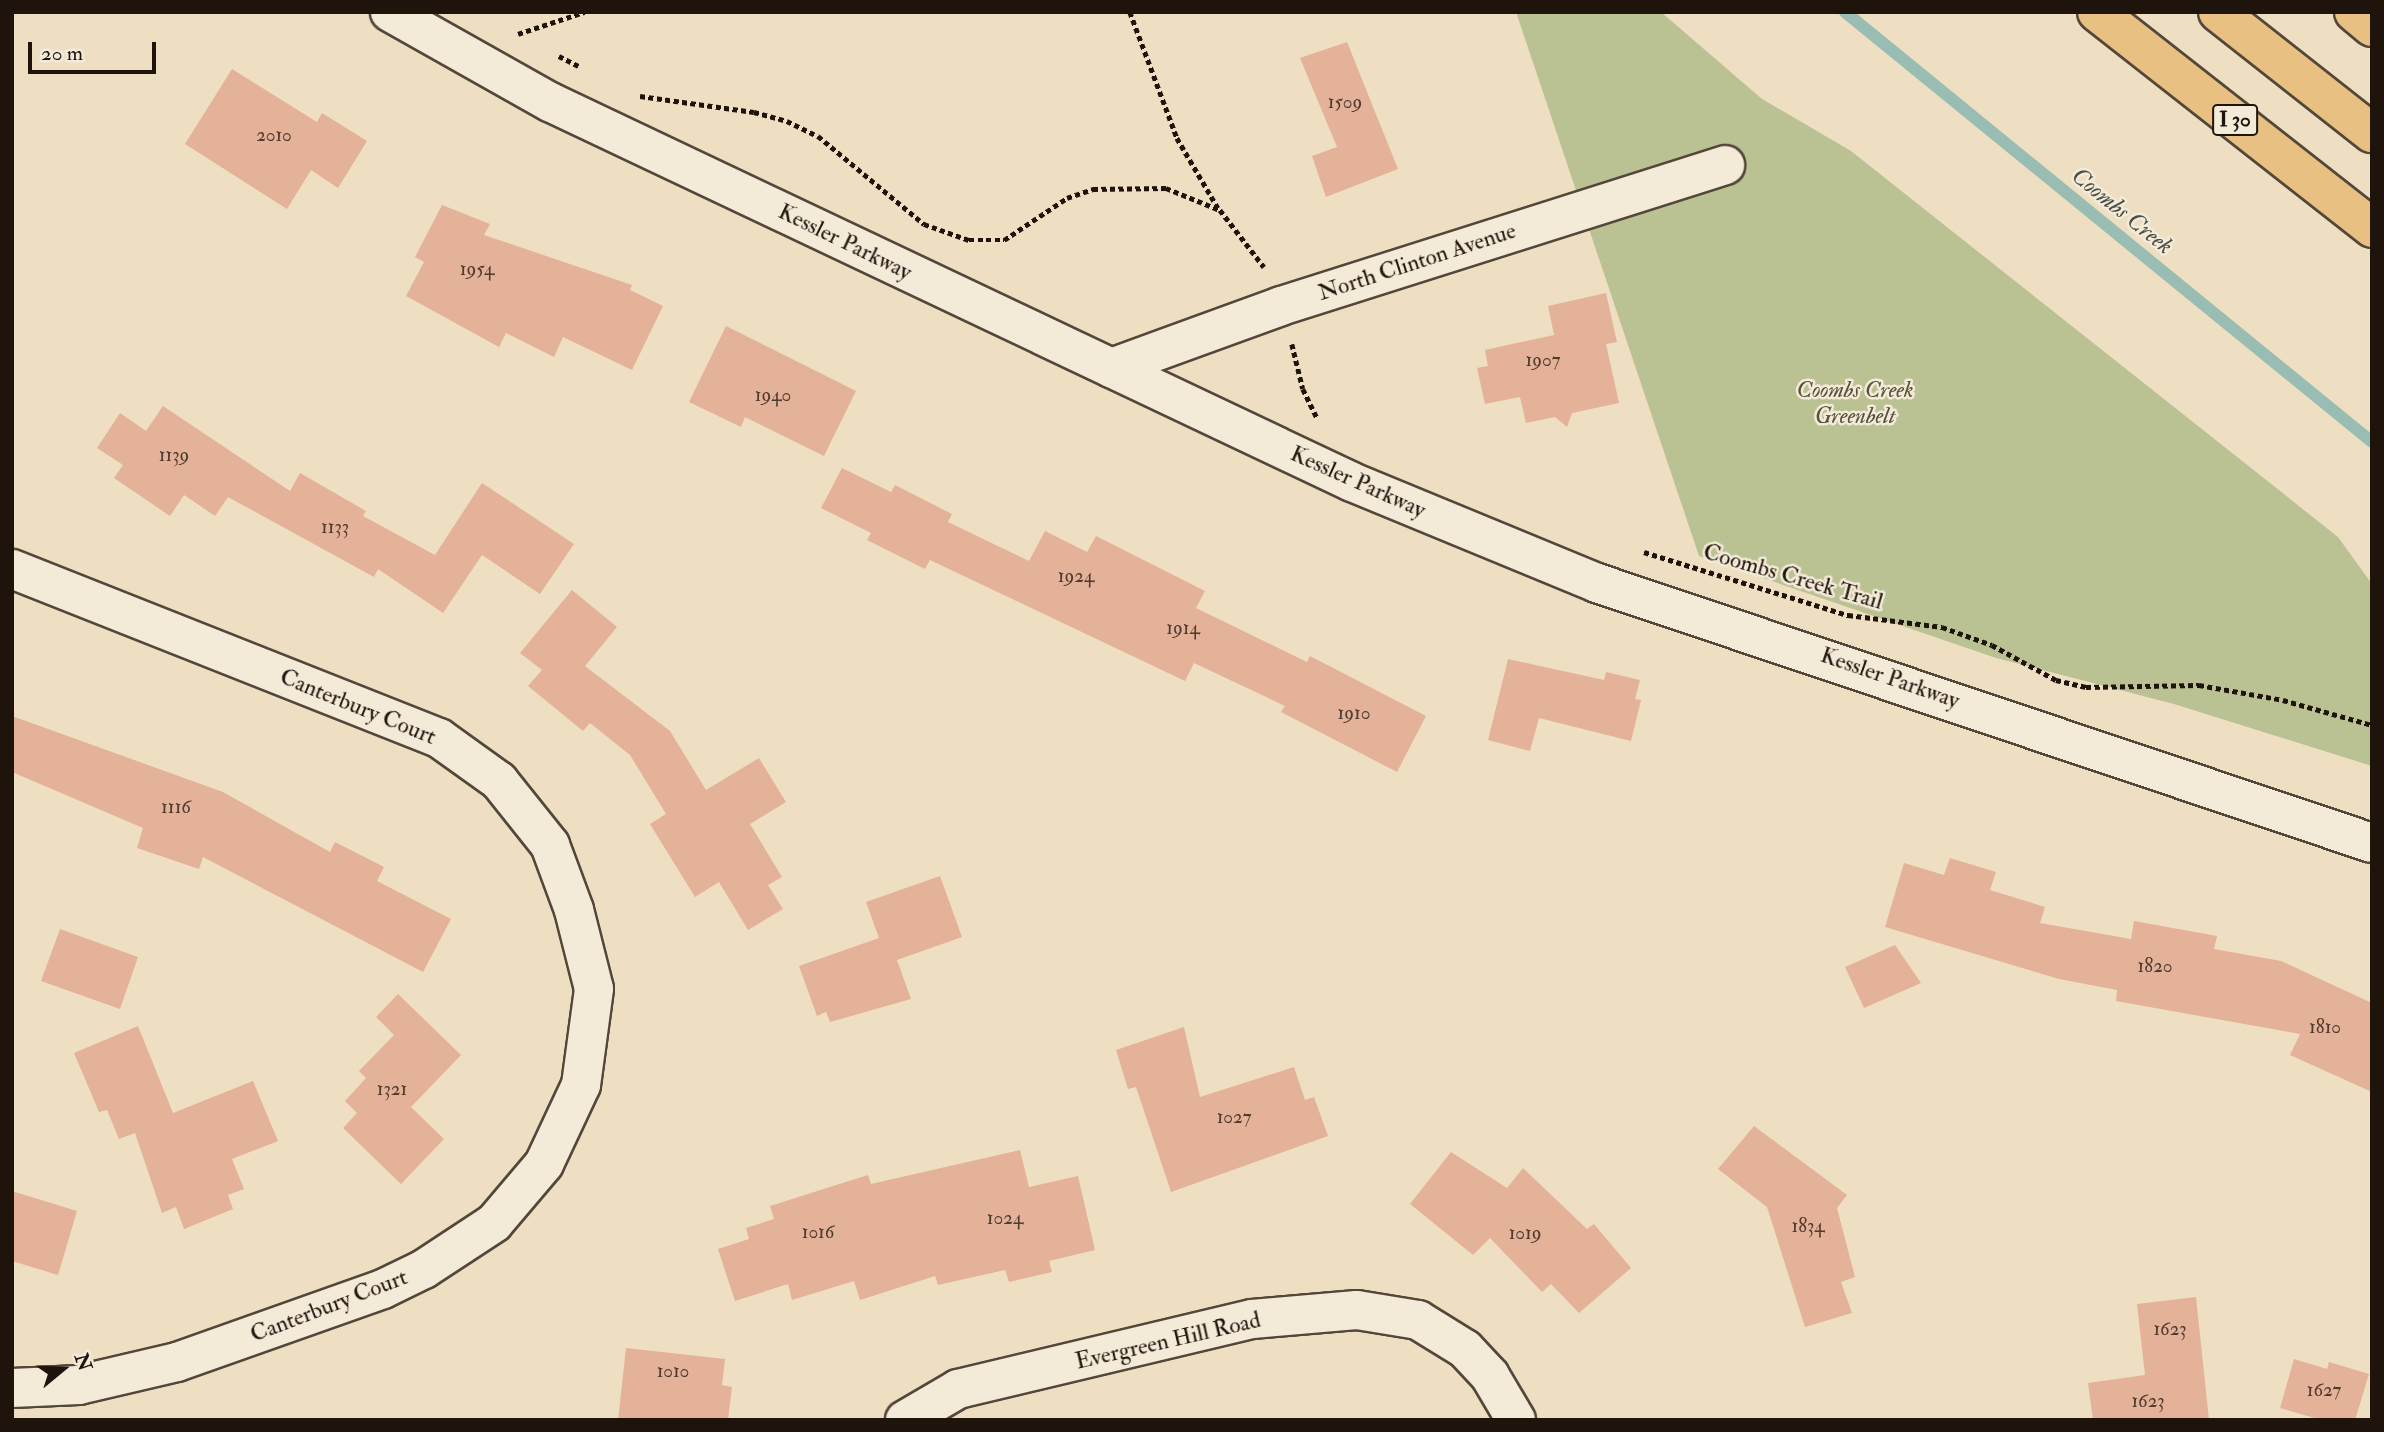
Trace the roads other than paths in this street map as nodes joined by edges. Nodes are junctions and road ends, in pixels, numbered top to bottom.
1 (390, 12) edge
2 (2097, 12) edge
3 (2218, 12) edge
4 (2354, 12) edge
5 (2372, 27) edge
6 (2372, 134) edge
7 (1726, 164) dead end
8 (2372, 228) edge
9 (1111, 369) junction
10 (12, 569) edge
11 (2372, 843) edge
12 (12, 1388) edge
13 (907, 1417) edge
14 (1516, 1420) edge

1 - 9 street, Kessler Parkway
2 - 8 highway, I 30
3 - 6 highway
4 - 5 highway
7 - 9 street, North Clinton Avenue
9 - 11 street, Kessler Parkway
10 - 12 street, Canterbury Court
13 - 14 street, Evergreen Hill Road

